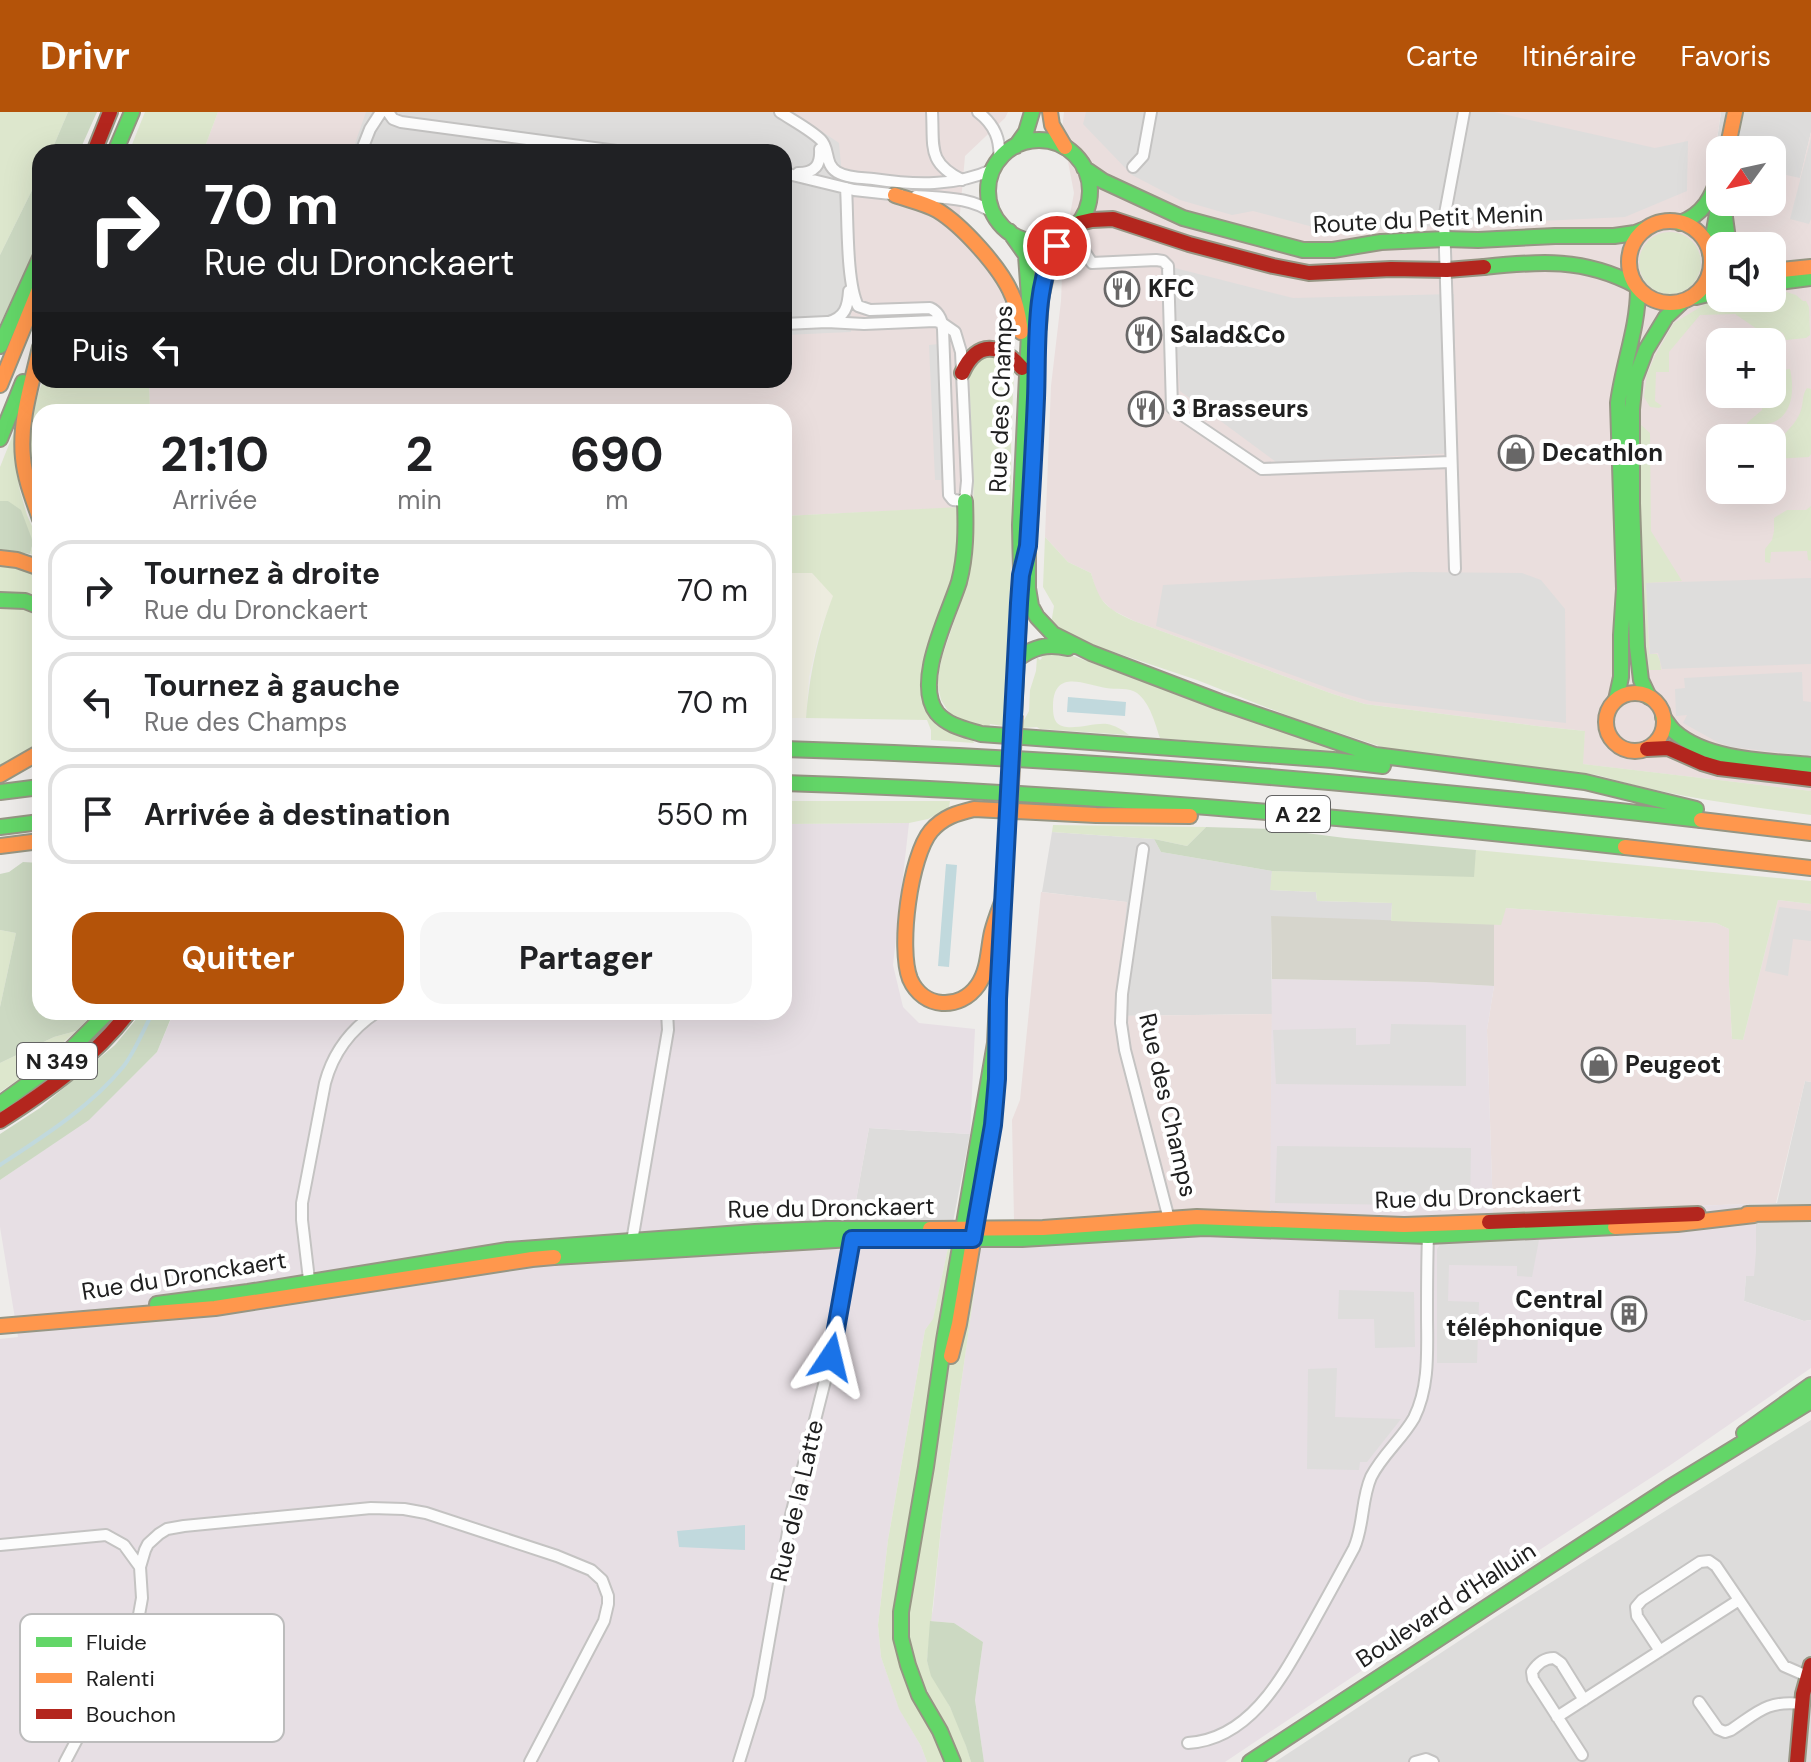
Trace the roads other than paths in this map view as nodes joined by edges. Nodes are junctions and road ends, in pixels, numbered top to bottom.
1 (110, 112) edge
2 (132, 112) edge
3 (381, 112) edge
4 (388, 112) edge
5 (780, 112) edge
6 (932, 112) edge
7 (978, 112) edge
8 (1032, 112) edge
9 (1050, 112) edge
10 (1151, 112) edge
11 (1464, 112) edge
12 (1735, 112) edge
13 (814, 135) junction
14 (1730, 136) edge
15 (97, 144) edge
16 (118, 144) edge
17 (364, 144) edge
18 (565, 144) edge
19 (1016, 146) junction
20 (1065, 147) junction
21 (996, 165) junction
22 (1133, 167) dead end
23 (1084, 168) junction
24 (792, 172) edge
25 (792, 174) edge
26 (962, 180) junction
27 (846, 188) junction
28 (895, 195) junction
29 (1706, 207) edge
30 (994, 214) junction
31 (1079, 223) junction
32 (1680, 223) junction
33 (1645, 229) junction
34 (1009, 231) junction
35 (1065, 235) junction
36 (1445, 239) junction
37 (1706, 241) edge
38 (1082, 248) dead end
39 (1811, 267) edge
40 (1445, 270) junction
41 (1786, 270) edge
42 (851, 273) junction
43 (32, 276) edge
44 (1811, 278) edge
45 (1786, 281) edge
46 (1706, 283) edge
47 (1637, 287) junction
48 (1706, 295) edge
49 (1686, 300) junction
50 (32, 307) edge
51 (827, 322) junction
52 (942, 323) junction
53 (792, 324) edge
54 (0, 346) edge
55 (32, 359) edge
56 (1022, 368) junction
57 (962, 373) junction
58 (32, 381) edge
59 (0, 385) edge
60 (1026, 405) junction
61 (0, 439) edge
62 (1451, 462) junction
63 (32, 494) edge
64 (965, 501) junction
65 (1028, 546) junction
66 (0, 558) edge
67 (32, 565) edge
68 (1455, 569) dead end
69 (1021, 575) junction
70 (0, 600) edge
71 (32, 604) edge
72 (1091, 653) junction
73 (1016, 660) junction
74 (1649, 697) junction
75 (1616, 700) junction
76 (1663, 717) junction
77 (792, 749) edge
78 (1647, 749) junction
79 (32, 757) edge
80 (1811, 765) edge
81 (1473, 768) junction
82 (0, 775) edge
83 (1811, 779) edge
84 (792, 783) edge
85 (32, 788) edge
86 (0, 792) edge
87 (1394, 821) junction
88 (32, 823) edge
89 (0, 827) edge
90 (1780, 829) junction
91 (1811, 833) edge
92 (32, 842) edge
93 (0, 848) edge
94 (32, 848) edge
95 (1143, 849) dead end
96 (1811, 868) edge
97 (1004, 897) junction
98 (101, 1020) edge
99 (122, 1020) edge
100 (367, 1020) edge
101 (667, 1020) edge
102 (0, 1104) edge
103 (0, 1121) edge
104 (1811, 1213) edge
105 (1754, 1215) junction
106 (1170, 1224) junction
107 (968, 1234) junction
108 (1428, 1236) junction
109 (852, 1239) junction
110 (632, 1246) junction
111 (310, 1288) junction
112 (0, 1326) edge
113 (1811, 1385) edge
114 (1811, 1401) edge
115 (1669, 1488) junction
116 (0, 1545) edge
117 (140, 1567) junction
118 (1739, 1600) junction
119 (140, 1614) edge
120 (1660, 1651) junction
121 (1809, 1671) edge
122 (1584, 1700) junction
123 (1699, 1702) dead end
124 (1802, 1704) junction
125 (1557, 1717) junction
126 (76, 1742) edge
127 (1188, 1743) dead end
128 (1582, 1755) dead end
129 (65, 1762) edge
130 (530, 1762) edge
131 (739, 1762) edge
132 (953, 1762) edge
133 (1250, 1762) edge
134 (1415, 1762) edge
135 (1433, 1762) edge
136 (1797, 1762) edge

1 - 15 main road
2 - 16 main road
3 - 17 street
4 - 18 street
5 - 13 street
6 - 26 street
7 - 21 street
8 - 19 main road
9 - 20 main road
10 - 22 street
11 - 36 street
12 - 14 main road
13 - 24 street
13 - 26 street
19 - 20 main road
19 - 21 main road
20 - 23 main road
21 - 26 street
21 - 30 main road
23 - 31 main road
23 - 36 main road, Route du Petit Menin
25 - 27 street
27 - 28 street
27 - 42 street
28 - 30 street
28 - 56 main road
29 - 32 main road
30 - 34 main road
31 - 35 main road
31 - 40 main road, Route du Petit Menin
32 - 33 main road
32 - 37 main road
33 - 36 main road, Route du Petit Menin
33 - 47 main road
34 - 35 main road
34 - 60 main road, Rue des Champs
35 - 65 main road, Rue des Champs
36 - 40 street
38 - 62 street
39 - 41 main road
40 - 47 main road, Route du Petit Menin
40 - 62 street
42 - 51 street
42 - 52 street
43 - 54 main road
44 - 45 main road
46 - 49 main road
47 - 49 main road
47 - 75 main road
48 - 49 main road
49 - 74 main road
50 - 59 main road
51 - 52 street
51 - 53 street
52 - 57 street
52 - 64 street
55 - 61 main road
56 - 57 main road
56 - 60 main road
57 - 64 street
58 - 63 main road
60 - 69 main road, Rue des Champs
62 - 68 street
64 - 81 main road
65 - 69 main road, Rue des Champs
65 - 72 main road
66 - 67 main road
69 - 73 main road, Rue des Champs
70 - 71 main road
72 - 73 main road
72 - 81 main road
73 - 97 main road, Rue des Champs, bridge
74 - 75 main road
74 - 76 main road
75 - 78 main road
76 - 78 main road
76 - 80 main road
77 - 90 main road, A 22
78 - 83 main road
79 - 82 main road
81 - 90 main road
84 - 87 main road, A 22
85 - 86 main road
87 - 96 main road, A 22
87 - 97 main road
88 - 89 main road
90 - 91 main road, A 22
92 - 93 main road
93 - 94 main road
95 - 106 street, Rue des Champs
97 - 107 main road, Rue des Champs
98 - 102 main road, N 349
99 - 103 main road
100 - 111 street
101 - 110 street
104 - 105 main road, Rue du Dronckaert
105 - 106 main road, Rue du Dronckaert
105 - 108 main road, Rue du Dronckaert
106 - 107 main road, Rue du Dronckaert
106 - 108 main road, Rue du Dronckaert
107 - 109 main road, Rue du Dronckaert
107 - 110 main road, Rue du Dronckaert
107 - 132 main road, Rue des Champs
108 - 127 street
109 - 110 main road, Rue du Dronckaert
109 - 131 street, Rue de la Latte
110 - 111 main road, Rue du Dronckaert
111 - 112 main road, Rue du Dronckaert
113 - 115 main road, Boulevard d'Halluin
114 - 115 main road, Boulevard d'Halluin
115 - 133 main road, Boulevard d'Halluin
116 - 117 street
117 - 119 street
117 - 130 street
118 - 120 street
118 - 120 street
118 - 121 street
120 - 122 street
121 - 124 main road
122 - 125 street
122 - 125 street
123 - 124 street
124 - 136 main road
125 - 128 street
126 - 129 street
134 - 135 street

